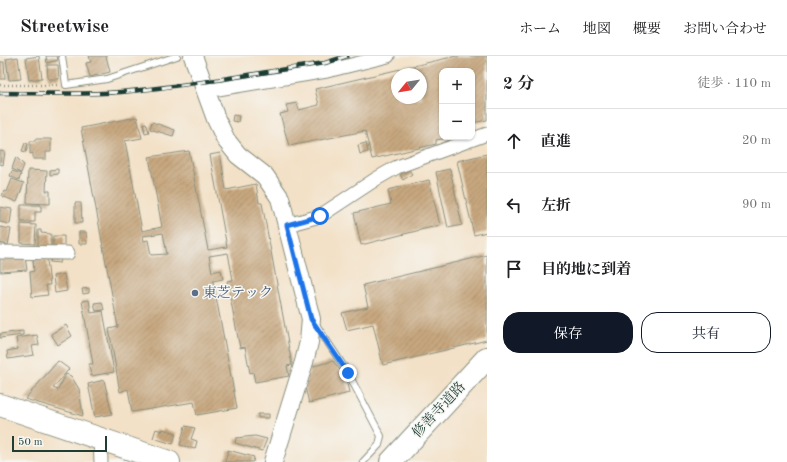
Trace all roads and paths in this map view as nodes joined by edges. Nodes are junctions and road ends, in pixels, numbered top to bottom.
1 (62, 56) edge
2 (177, 56) edge
3 (193, 56) edge
4 (388, 56) edge
5 (0, 84) edge
6 (66, 85) junction
7 (206, 91) junction
8 (487, 134) edge
9 (287, 225) junction
10 (0, 252) edge
11 (68, 253) dead end
12 (311, 319) junction
13 (487, 358) edge
14 (2, 408) edge
15 (100, 439) junction
16 (101, 462) edge
17 (169, 462) edge
18 (273, 462) edge
19 (363, 462) edge
20 (391, 462) edge

1 - 6 lane
2 - 6 lane
3 - 7 street
4 - 7 street
5 - 6 path
7 - 9 street
8 - 9 street
9 - 12 street
10 - 11 street
12 - 18 street
12 - 19 lane
13 - 20 highway, 修善寺道路
14 - 15 highway
15 - 16 street
15 - 17 highway

